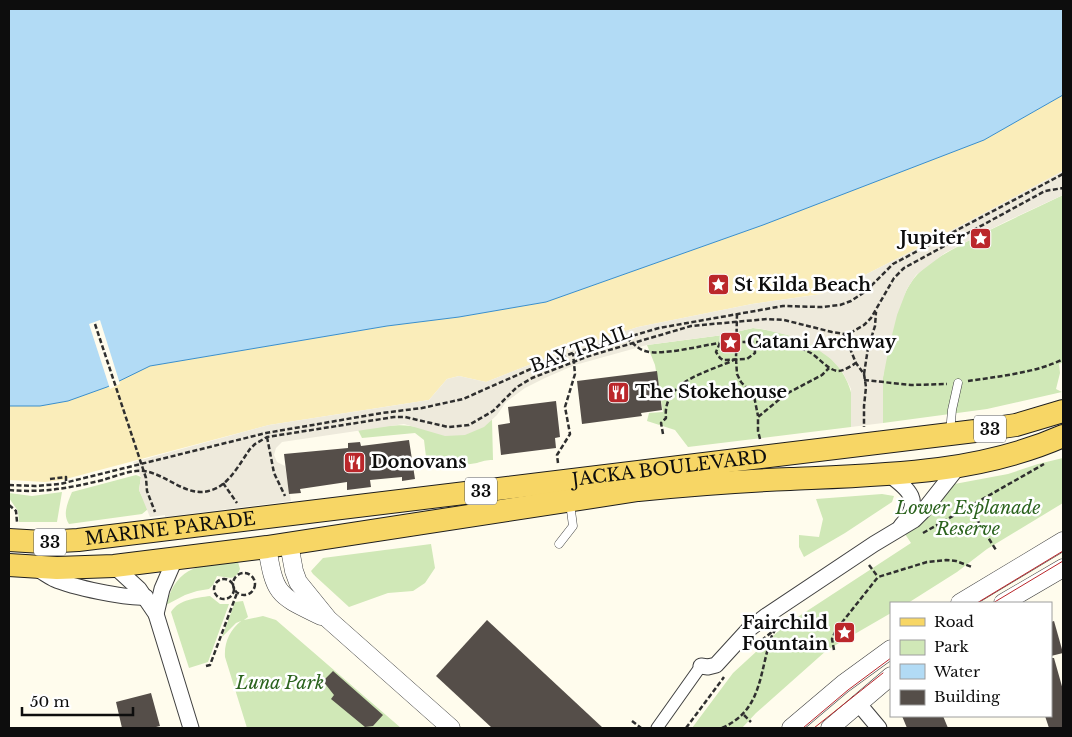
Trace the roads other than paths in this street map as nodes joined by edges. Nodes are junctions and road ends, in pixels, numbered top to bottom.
1 (958, 383) dead end
2 (1063, 411) edge
3 (947, 435) junction
4 (1063, 436) edge
5 (916, 439) junction
6 (958, 467) junction
7 (912, 472) junction
8 (888, 474) junction
9 (570, 500) junction
10 (280, 508) junction
11 (897, 530) junction
12 (13, 532) edge
13 (1063, 541) edge
14 (289, 544) junction
15 (559, 544) dead end
16 (267, 547) junction
17 (175, 559) junction
18 (9, 565) edge
19 (114, 566) junction
20 (36, 568) junction
21 (1063, 568) edge
22 (146, 597) junction
23 (962, 602) edge
24 (1005, 602) edge
25 (156, 614) junction
26 (328, 619) junction
27 (890, 649) edge
28 (701, 666) joint
29 (890, 677) edge
30 (843, 684) junction
31 (858, 703) junction
32 (191, 728) edge
33 (451, 728) edge
34 (657, 728) edge
35 (791, 728) edge
36 (830, 728) edge
37 (879, 728) edge

1 - 3 lane
2 - 3 main road, JACKA BOULEVARD / 33
3 - 5 main road, JACKA BOULEVARD / 33
3 - 6 main road
4 - 6 main road, JACKA BOULEVARD / 33
5 - 7 main road
5 - 10 main road, JACKA BOULEVARD / 33
6 - 7 main road, JACKA BOULEVARD / 33
6 - 11 street
7 - 8 main road, JACKA BOULEVARD / 33
8 - 9 main road, JACKA BOULEVARD / 33
8 - 11 street
9 - 14 main road, JACKA BOULEVARD / 33
9 - 15 lane
10 - 12 main road, MARINE PARADE / 33
10 - 14 main road
10 - 16 main road
11 - 28 street
13 - 23 street
14 - 16 main road, MARINE PARADE / 33
14 - 26 street
16 - 17 main road, MARINE PARADE / 33
16 - 26 street
17 - 19 main road, MARINE PARADE / 33
17 - 25 street
18 - 20 main road, MARINE PARADE / 33
19 - 20 main road, MARINE PARADE / 33
19 - 22 street
20 - 22 street, MARINE PARADE
21 - 24 street
22 - 25 street
25 - 32 street
26 - 33 street
27 - 30 street
28 - 34 street
29 - 31 street
30 - 31 street
30 - 35 street
31 - 36 street
31 - 37 street

